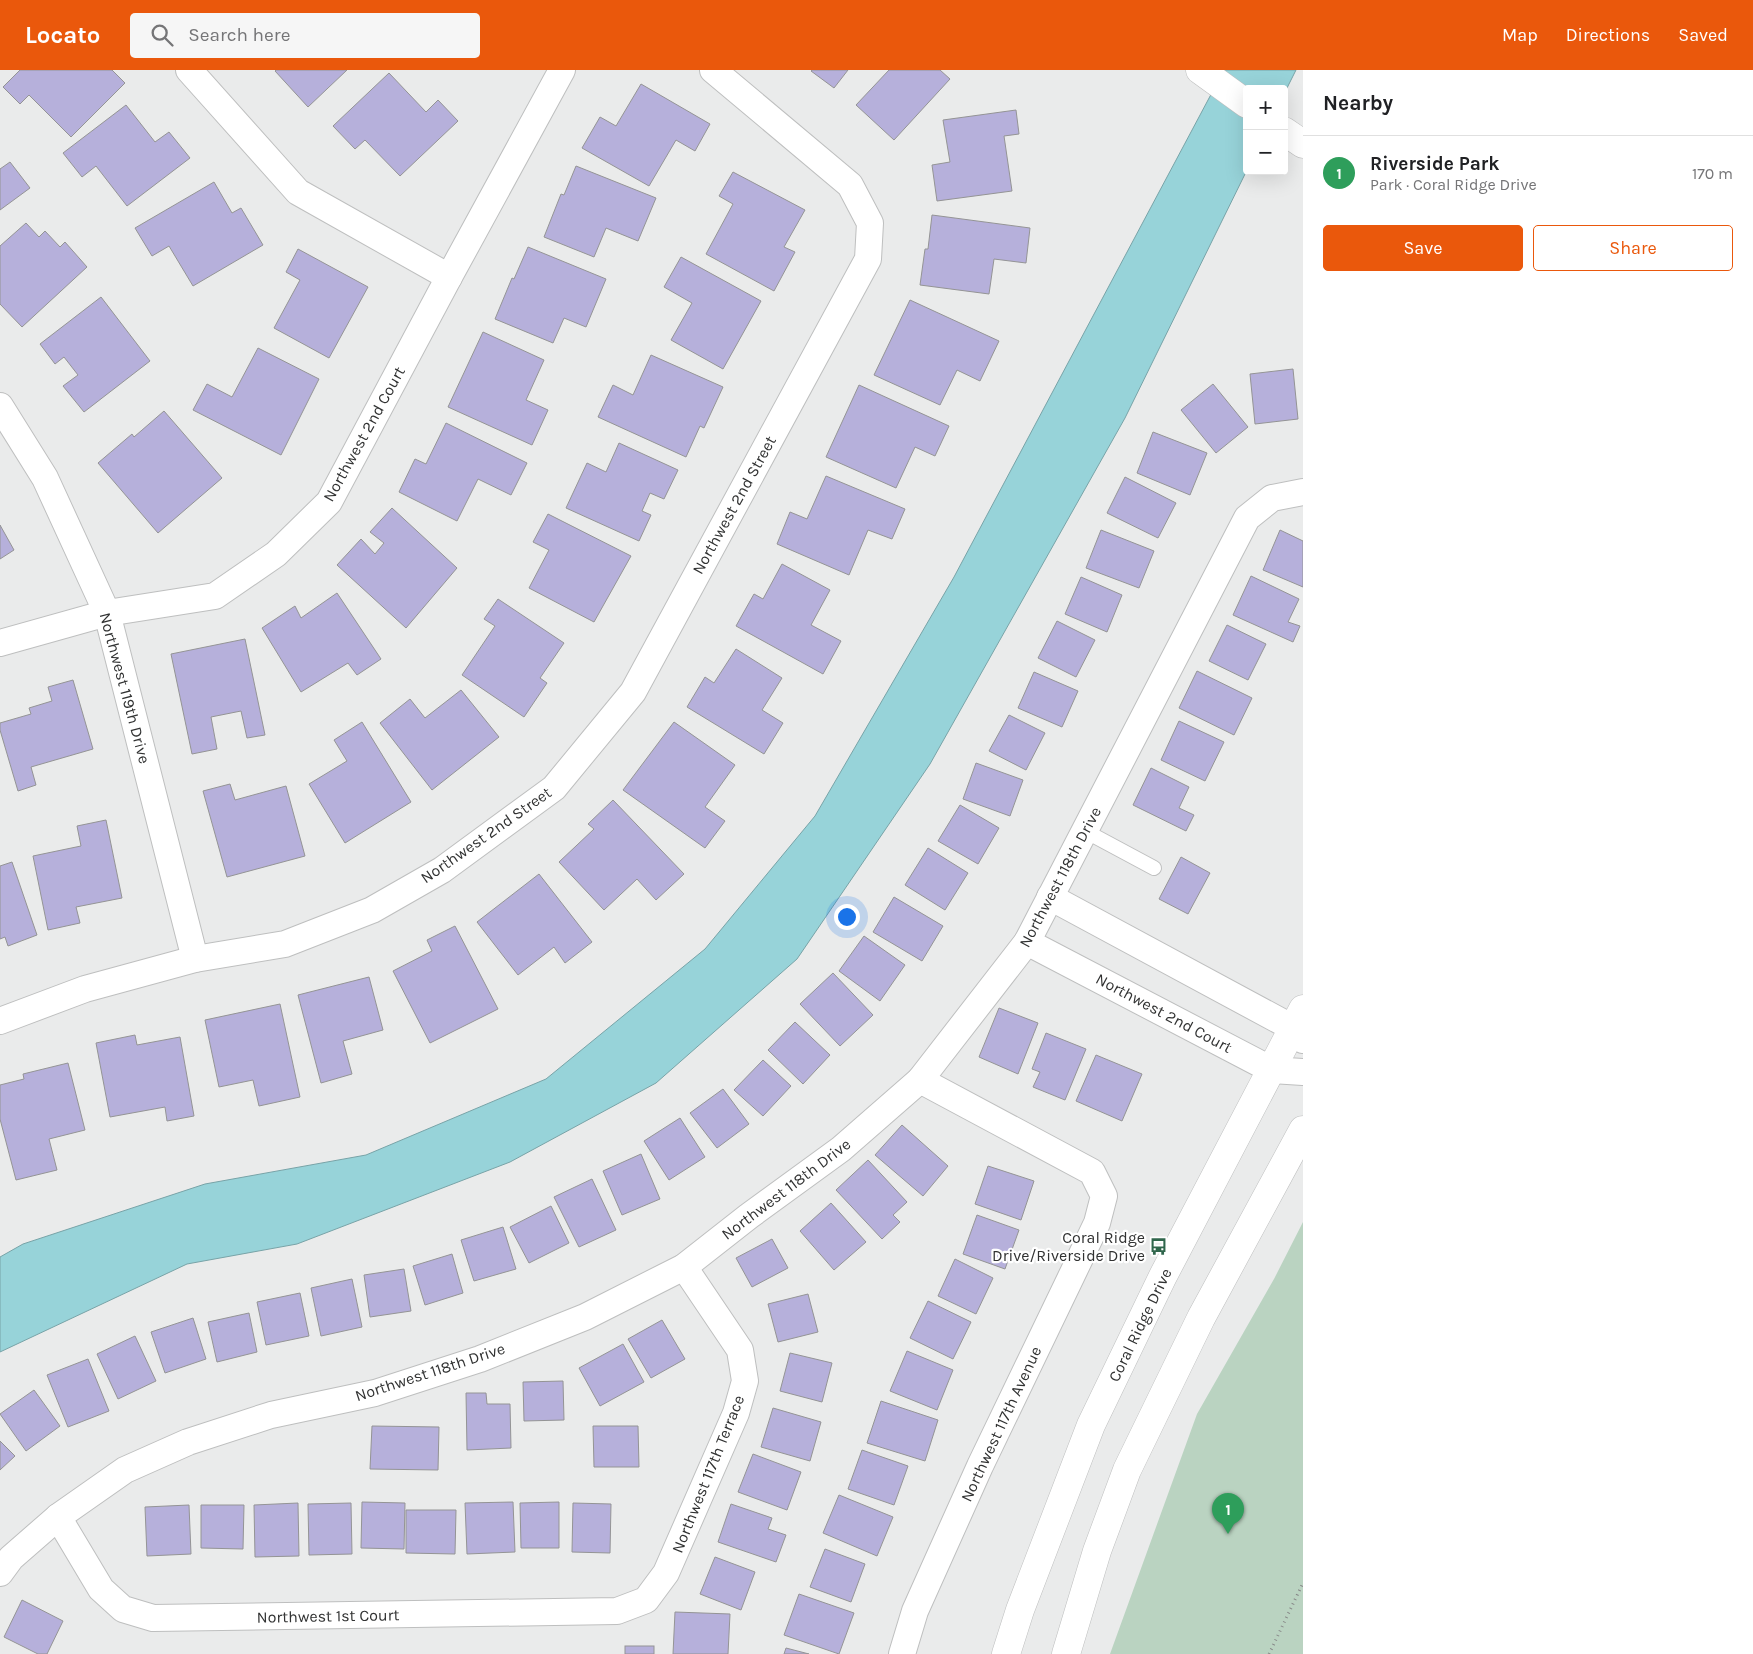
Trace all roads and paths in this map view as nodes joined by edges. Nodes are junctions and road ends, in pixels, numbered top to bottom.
1 (189, 70) edge
2 (562, 70) edge
3 (713, 70) edge
4 (1200, 70) edge
5 (1243, 101) edge
6 (449, 277) junction
7 (0, 406) edge
8 (1303, 492) edge
9 (107, 614) junction
10 (0, 643) edge
11 (1085, 830) junction
12 (1154, 868) dead end
13 (1050, 897) junction
14 (1028, 942) junction
15 (195, 959) junction
16 (0, 1021) edge
17 (1300, 1026) edge
18 (1272, 1070) junction
19 (1303, 1072) edge
20 (920, 1080) junction
21 (1303, 1130) edge
22 (684, 1267) junction
23 (58, 1517) junction
24 (0, 1573) edge
25 (1303, 1583) edge
26 (646, 1600) joint
27 (902, 1654) edge
28 (1006, 1654) edge
29 (1066, 1654) edge
30 (1269, 1654) edge

1 - 6 street
2 - 6 street, Northwest 2nd Court
3 - 15 street, Northwest 2nd Street
4 - 5 main road
6 - 9 street, Northwest 2nd Court
7 - 9 street, Northwest 119th Drive
8 - 11 street, Northwest 118th Drive
9 - 10 street, Northwest 2nd Court
9 - 15 street, Northwest 119th Drive
11 - 12 lane
11 - 13 street, Northwest 118th Drive
13 - 14 street, Northwest 118th Drive
13 - 17 street
14 - 18 street, Northwest 2nd Court
14 - 20 street, Northwest 118th Drive
15 - 16 street, Northwest 2nd Street
17 - 18 main road, Coral Ridge Drive
18 - 19 street, Northwest 2nd Court
18 - 28 main road, Coral Ridge Drive
20 - 22 street, Northwest 118th Drive
20 - 27 street, Northwest 117th Avenue
21 - 29 main road
22 - 23 street, Northwest 118th Drive
22 - 26 street, Northwest 117th Terrace
23 - 24 street, Northwest 118th Drive
23 - 26 street, Northwest 1st Court
25 - 30 path

